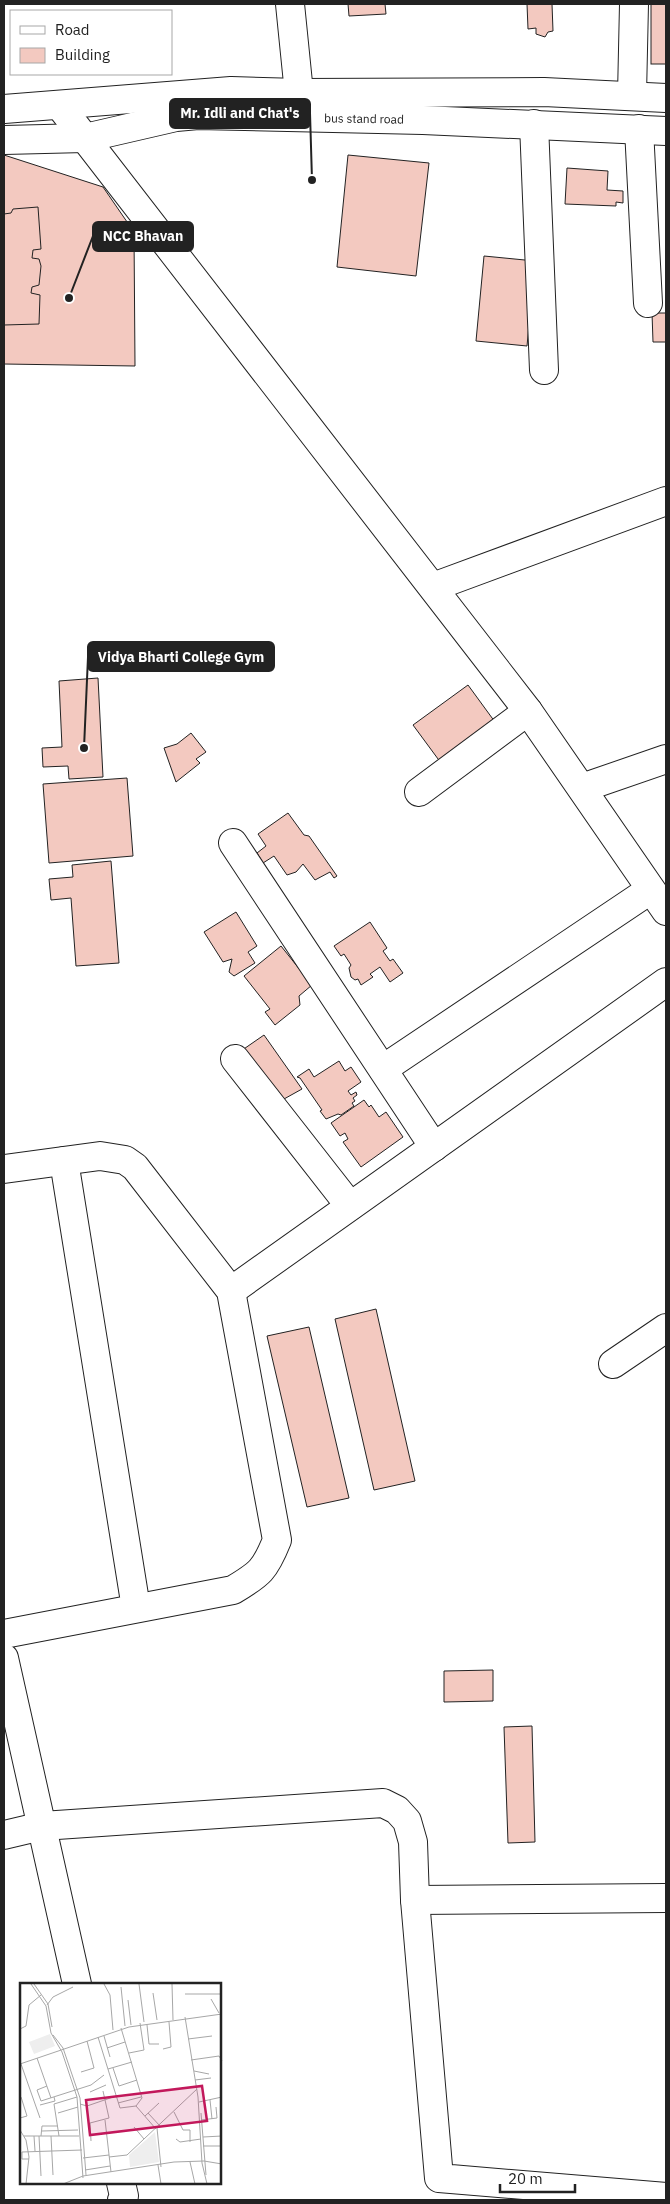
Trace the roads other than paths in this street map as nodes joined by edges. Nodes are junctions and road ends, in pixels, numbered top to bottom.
1 (290, 4) edge
2 (634, 4) edge
3 (299, 94) junction
4 (632, 95) junction
5 (666, 98) edge
6 (60, 106) junction
7 (4, 109) edge
8 (534, 124) junction
9 (639, 129) junction
10 (666, 131) edge
11 (86, 138) junction
12 (4, 140) edge
13 (648, 303) dead end
14 (544, 370) dead end
15 (666, 501) edge
16 (433, 587) junction
17 (528, 711) junction
18 (666, 759) edge
19 (582, 788) junction
20 (419, 792) dead end
21 (233, 844) dead end
22 (650, 890) junction
23 (666, 911) edge
24 (666, 982) edge
25 (235, 1059) dead end
26 (383, 1069) junction
27 (434, 1147) junction
28 (64, 1161) junction
29 (4, 1169) edge
30 (350, 1206) junction
31 (231, 1291) junction
32 (666, 1328) edge
33 (613, 1364) dead end
34 (136, 1608) junction
35 (4, 1634) edge
36 (4, 1658) edge
37 (42, 1826) junction
38 (4, 1835) edge
39 (666, 1898) edge
40 (415, 1900) junction
41 (77, 1983) edge
42 (121, 2184) edge
43 (666, 2197) edge
44 (122, 2200) edge

1 - 3 street
2 - 4 street
3 - 4 street, bus stand road
3 - 6 street, bus stand road
4 - 5 street, bus stand road
6 - 7 street, bus stand road
6 - 11 street
8 - 9 street, bus stand road
8 - 11 street, bus stand road
8 - 14 street
9 - 10 street, bus stand road
9 - 13 street
11 - 12 street, bus stand road
11 - 16 street
15 - 16 street
16 - 17 street
17 - 19 street
17 - 20 street
18 - 19 street
19 - 22 street
21 - 26 street
22 - 23 street
22 - 26 street
24 - 27 street
25 - 30 street
26 - 27 street
27 - 30 street
28 - 29 street
28 - 31 street
28 - 34 street
30 - 31 street
31 - 34 street
32 - 33 street
34 - 35 street
36 - 37 street
37 - 38 street
37 - 40 street
37 - 41 street
39 - 40 street
40 - 43 street
42 - 44 street

